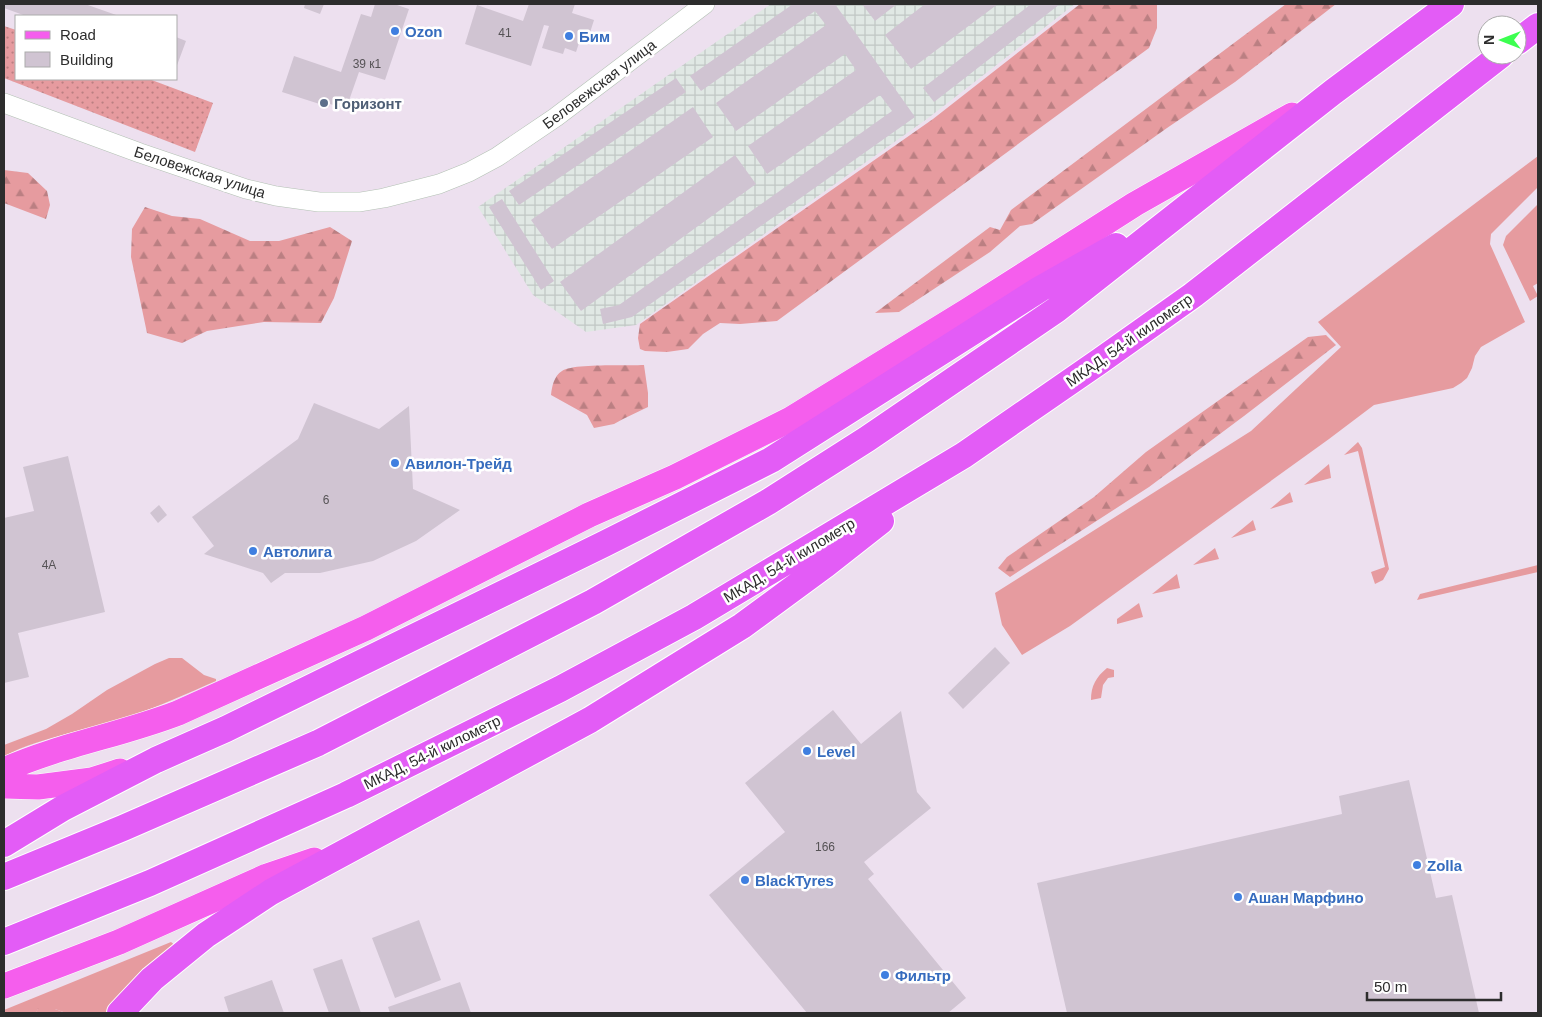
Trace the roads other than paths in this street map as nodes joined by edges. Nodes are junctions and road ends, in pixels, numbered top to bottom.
1 (705, 4) edge
2 (1441, 11) edge
3 (1538, 26) edge
4 (1527, 34) edge
5 (1487, 65) edge
6 (1333, 92) junction
7 (4, 103) edge
8 (1198, 198) junction
9 (964, 455) junction
10 (156, 760) junction
11 (4, 770) edge
12 (4, 786) edge
13 (4, 844) edge
14 (352, 848) junction
15 (4, 877) edge
16 (4, 942) edge
17 (4, 986) edge
18 (120, 1013) edge

1 - 7 street, Беловежская улица
2 - 6 highway
3 - 4 highway
5 - 9 highway, МКАД, 54-й километр
6 - 8 highway
6 - 11 main road
8 - 10 highway
8 - 15 highway
9 - 14 highway
9 - 16 highway, МКАД, 54-й километр
10 - 12 main road
10 - 13 highway
14 - 17 main road
14 - 18 highway

